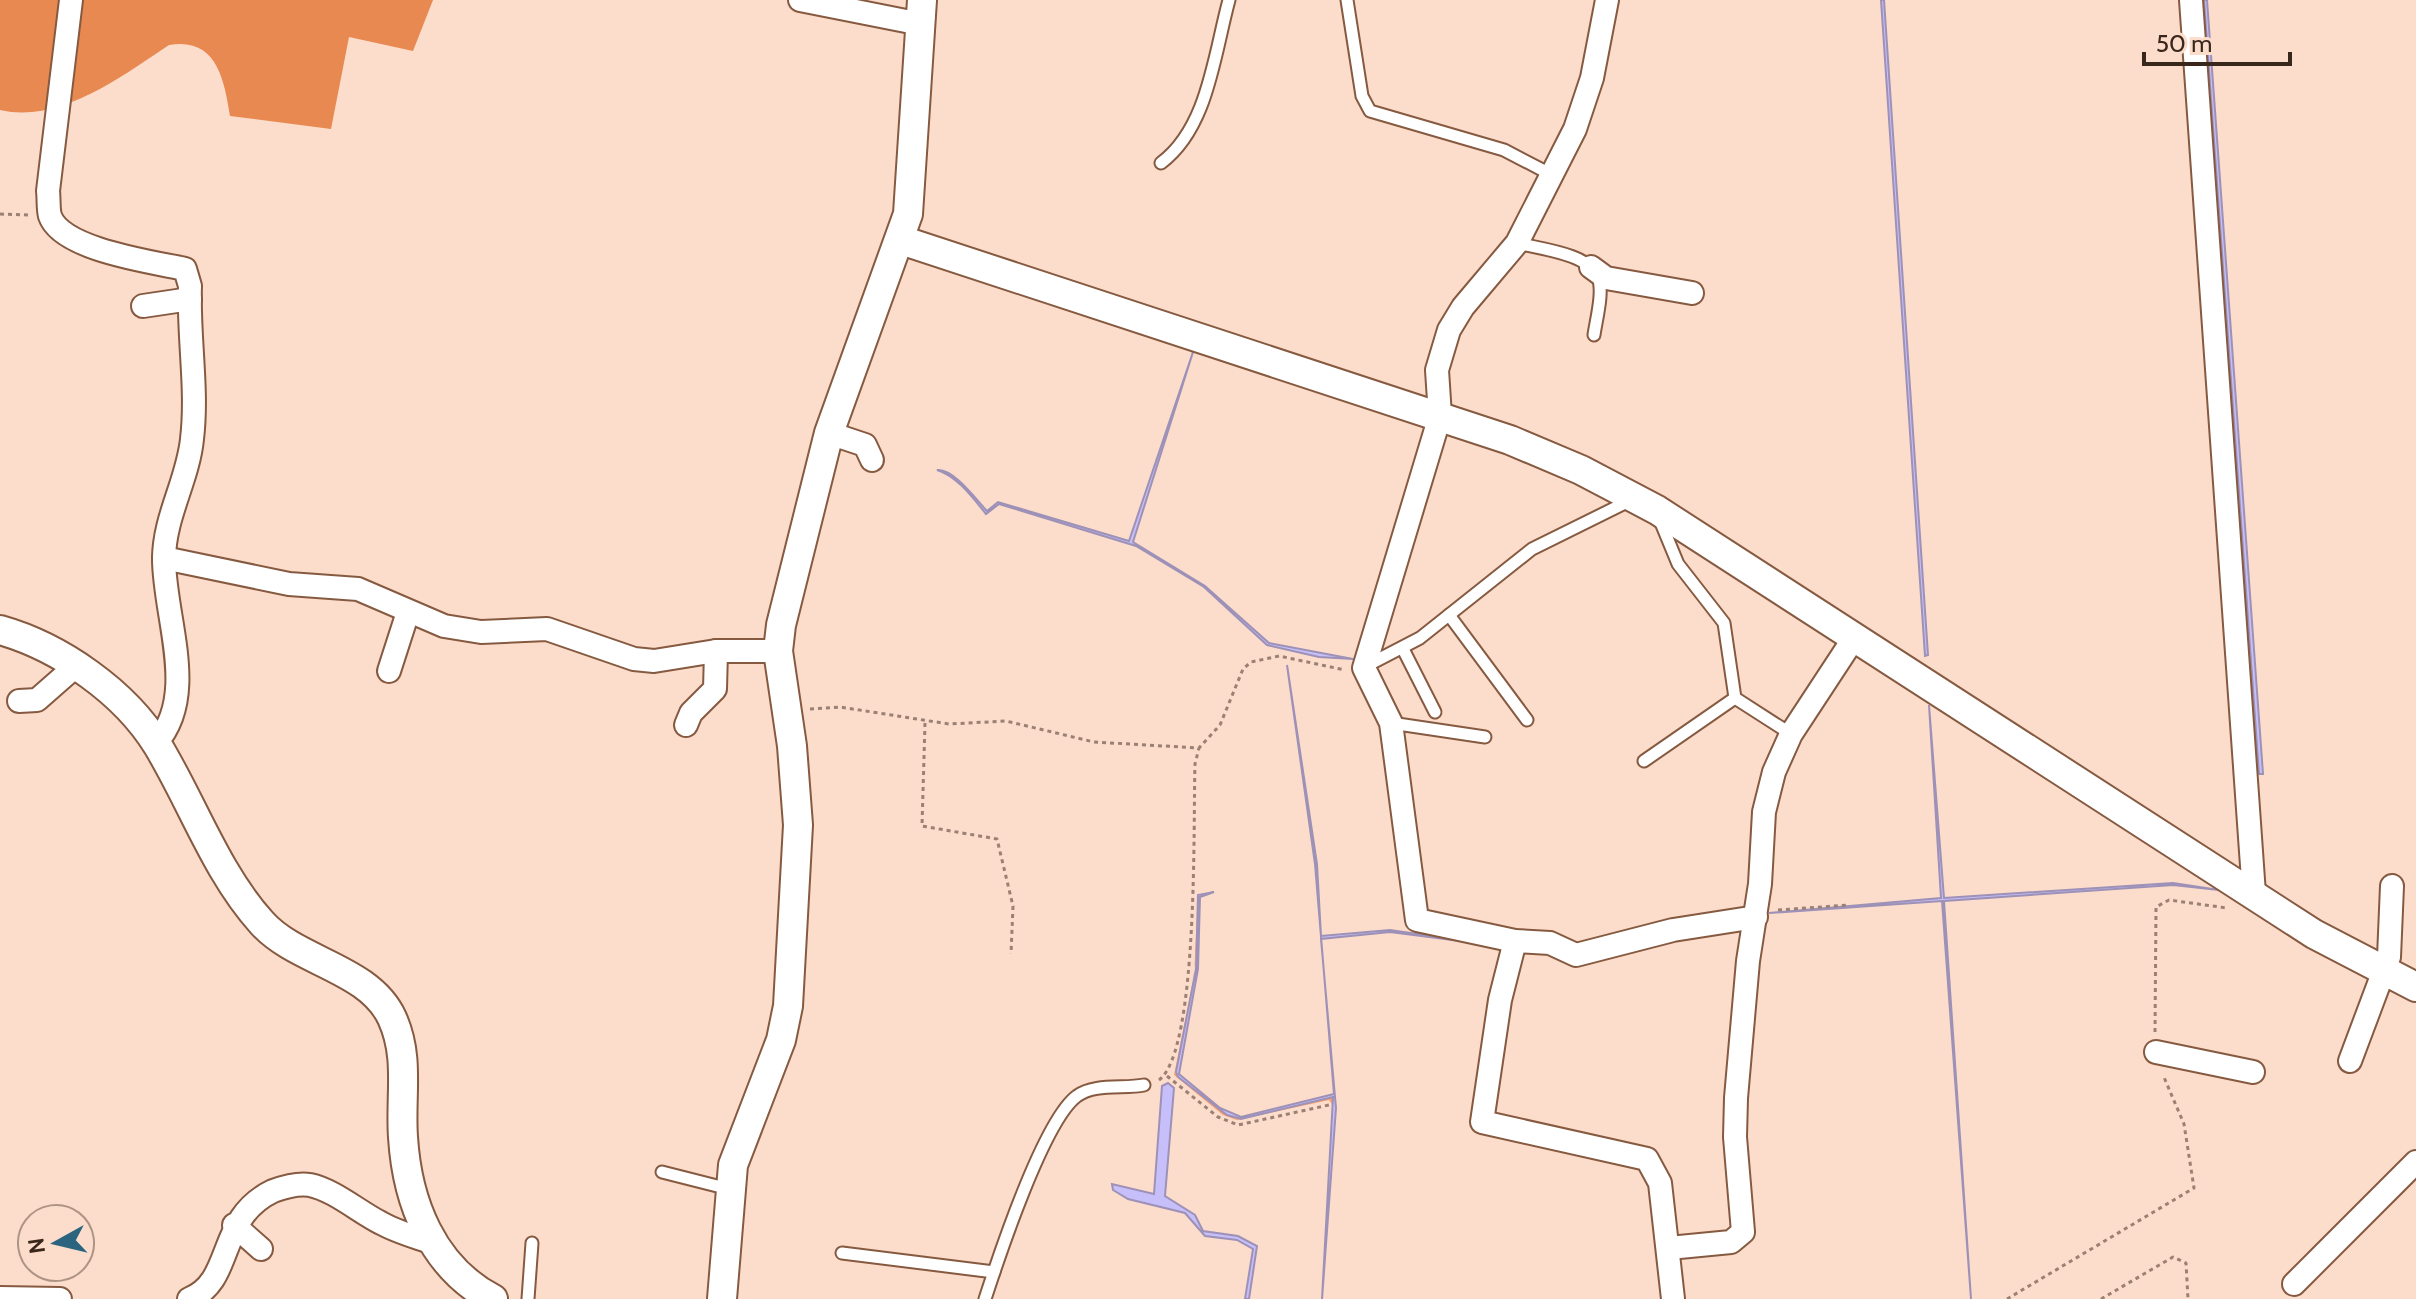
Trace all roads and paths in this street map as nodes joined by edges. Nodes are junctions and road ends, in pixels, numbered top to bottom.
1 (71, 0) edge
2 (800, 0) edge
3 (1229, 0) edge
4 (1347, 0) edge
5 (1607, 0) edge
6 (2191, 0) edge
7 (922, 12) edge
8 (1161, 163) dead end
9 (1552, 175) junction
10 (0, 214) edge
11 (50, 217) junction
12 (901, 240) junction
13 (1517, 243) junction
14 (1591, 267) junction
15 (1692, 293) dead end
16 (190, 299) junction
17 (143, 306) dead end
18 (1594, 335) dead end
19 (1440, 416) junction
20 (829, 433) junction
21 (872, 460) dead end
22 (1646, 505) junction
23 (164, 558) junction
24 (408, 612) junction
25 (1449, 615) junction
26 (0, 630) edge
27 (1854, 638) junction
28 (1403, 649) junction
29 (716, 651) junction
30 (778, 651) junction
31 (78, 664) junction
32 (1364, 668) junction
33 (389, 671) dead end
34 (1735, 698) junction
35 (19, 701) dead end
36 (1435, 712) dead end
37 (786, 715) junction
38 (1527, 720) dead end
39 (925, 721) junction
40 (1391, 723) junction
41 (686, 725) dead end
42 (1791, 734) junction
43 (1485, 737) dead end
44 (156, 743) junction
45 (1199, 748) junction
46 (1644, 761) dead end
47 (2392, 886) dead end
48 (2242, 901) junction
49 (1849, 905) dead end
50 (1762, 914) junction
51 (1515, 941) junction
52 (1011, 954) dead end
53 (2381, 972) junction
54 (2416, 987) edge
55 (2156, 1052) junction
56 (2350, 1061) dead end
57 (2253, 1072) dead end
58 (1166, 1075) junction
59 (1144, 1085) joint
60 (1329, 1105) dead end
61 (2416, 1162) edge
62 (662, 1172) dead end
63 (729, 1189) junction
64 (234, 1225) junction
65 (433, 1243) junction
66 (532, 1243) dead end
67 (1669, 1248) junction
68 (261, 1249) dead end
69 (842, 1253) dead end
70 (994, 1272) junction
71 (2294, 1284) dead end
72 (0, 1298) edge
73 (60, 1299) edge
74 (189, 1299) edge
75 (493, 1299) edge
76 (528, 1299) edge
77 (722, 1299) edge
78 (985, 1299) edge
79 (1673, 1299) edge
80 (2007, 1299) edge
81 (2101, 1299) edge
82 (2188, 1299) edge

1 - 11 street
2 - 7 street
3 - 8 lane
4 - 9 lane
5 - 9 street
6 - 48 street
7 - 12 street
9 - 13 street
10 - 11 path
11 - 16 street
12 - 19 street
12 - 20 street
13 - 14 lane
13 - 19 street
14 - 15 street
14 - 18 lane
16 - 17 street
16 - 23 street
19 - 22 street
19 - 32 street
20 - 21 street
20 - 30 street
22 - 25 lane
22 - 27 street
22 - 34 lane
23 - 24 street
23 - 44 street
24 - 29 street
24 - 33 street
25 - 28 lane
25 - 38 lane
26 - 31 street
27 - 42 street
27 - 48 street
28 - 32 lane
28 - 36 lane
29 - 30 street
29 - 41 street
30 - 37 street
31 - 35 street
31 - 44 street
32 - 40 street
32 - 45 path
34 - 42 lane
34 - 46 lane
37 - 39 path
37 - 63 street
39 - 45 path
39 - 52 path
40 - 43 lane
40 - 51 street
42 - 50 street
44 - 65 street
45 - 58 path
47 - 53 street
48 - 53 street
48 - 55 path
49 - 50 path
50 - 51 street
50 - 67 street
51 - 67 street
53 - 54 street
53 - 56 street
55 - 57 street
55 - 80 path
58 - 59 path
58 - 60 path
59 - 70 lane
61 - 71 street
62 - 63 lane
63 - 77 street
64 - 65 street
64 - 68 street
64 - 74 street
65 - 75 street
66 - 76 lane
67 - 79 street
69 - 70 lane
70 - 78 lane
72 - 73 street
81 - 82 path

